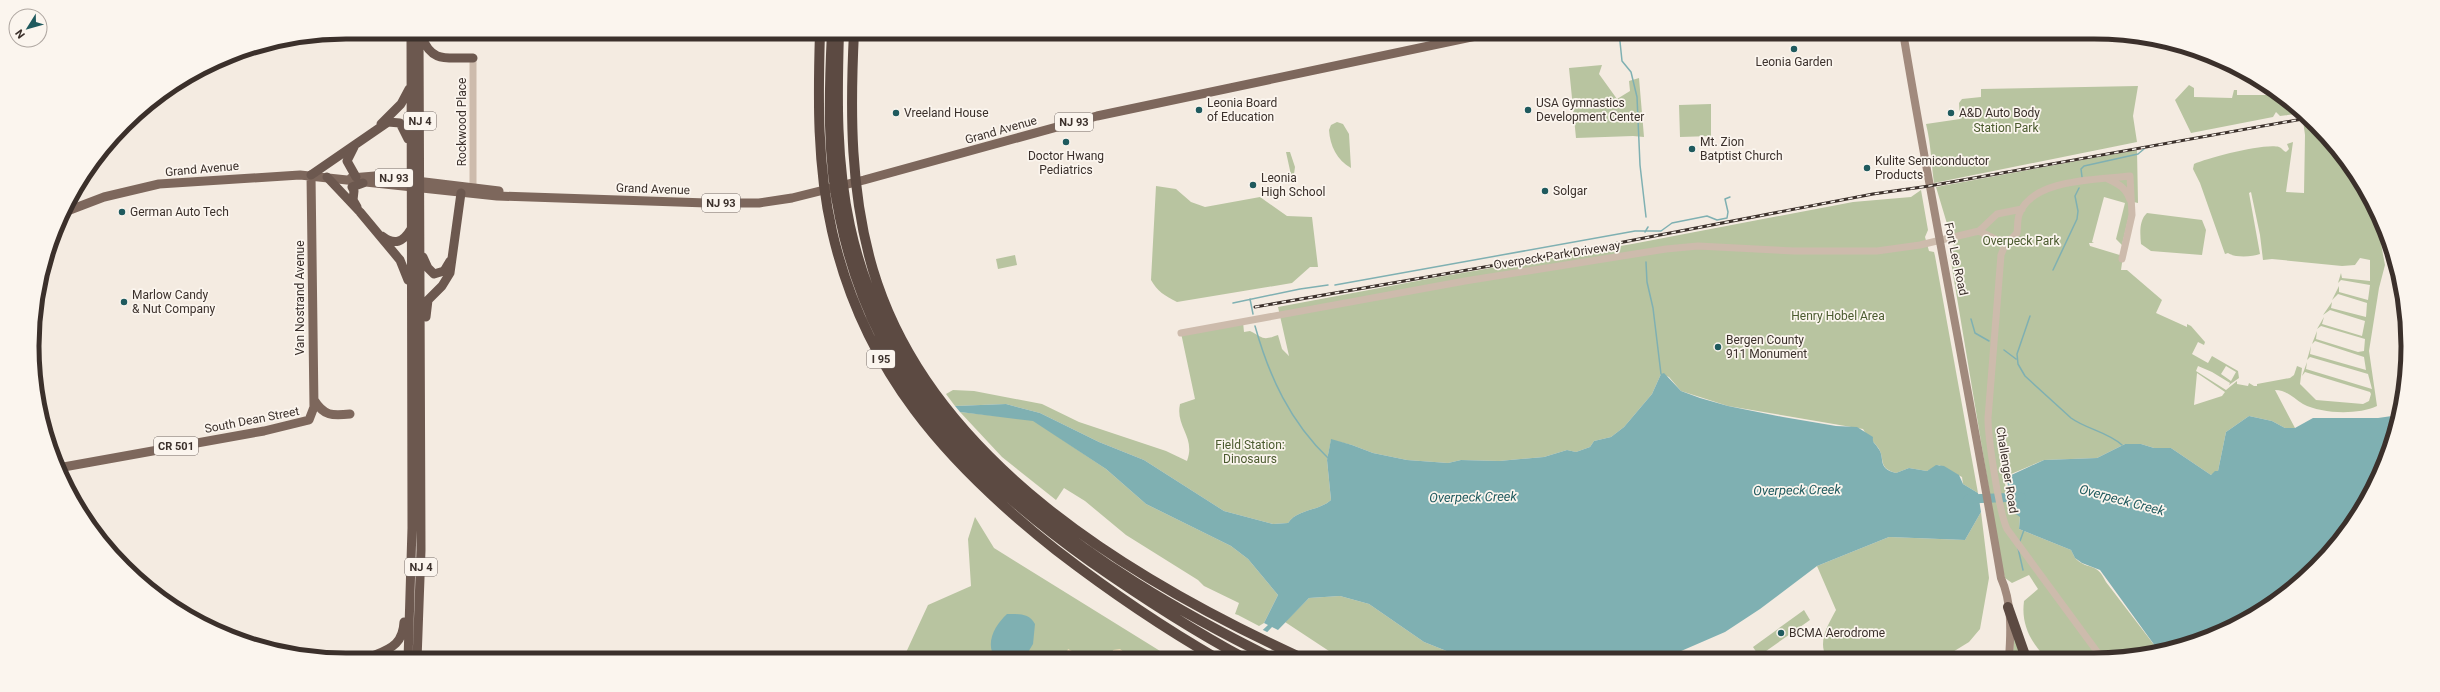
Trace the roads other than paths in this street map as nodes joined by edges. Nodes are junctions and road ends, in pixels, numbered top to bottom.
1 (411, 39) edge
2 (420, 39) edge
3 (423, 39) edge
4 (815, 39) edge
5 (820, 39) edge
6 (832, 39) edge
7 (839, 39) edge
8 (854, 39) edge
9 (1462, 39) edge
10 (1904, 39) edge
11 (444, 57) junction
12 (473, 58) joint
13 (819, 60) junction
14 (420, 73) junction
15 (410, 85) junction
16 (377, 128) junction
17 (355, 146) junction
18 (411, 150) junction
19 (311, 175) junction
20 (327, 177) junction
21 (838, 178) junction
22 (356, 179) junction
23 (2108, 179) junction
24 (474, 187) junction
25 (461, 193) junction
26 (509, 195) junction
27 (2132, 205) junction
28 (2022, 208) junction
29 (71, 209) edge
30 (360, 212) junction
31 (2005, 213) junction
32 (1991, 221) junction
33 (2018, 224) junction
34 (411, 229) junction
35 (376, 230) junction
36 (1979, 231) junction
37 (1994, 238) junction
38 (1940, 240) junction
39 (2010, 240) junction
40 (420, 250) junction
41 (2001, 255) junction
42 (451, 258) junction
43 (2122, 259) dead end
44 (412, 294) junction
45 (1181, 333) dead end
46 (421, 347) junction
47 (416, 388) junction
48 (314, 399) junction
49 (350, 414) dead end
50 (309, 420) joint
51 (64, 467) edge
52 (417, 474) junction
53 (1008, 492) junction
54 (2001, 578) junction
55 (411, 585) junction
56 (2008, 607) junction
57 (381, 653) edge
58 (408, 653) edge
59 (417, 653) edge
60 (1209, 653) edge
61 (1235, 653) edge
62 (1263, 653) edge
63 (1292, 653) edge
64 (2004, 653) edge
65 (2009, 653) edge
66 (2024, 653) edge
67 (2098, 653) edge

1 - 15 highway, NJ 4
2 - 14 highway, NJ 4
3 - 11 highway
4 - 13 highway
5 - 13 highway, I 95
6 - 21 highway, I 95
7 - 21 highway, I 95
8 - 53 highway, I 95
9 - 26 main road, Grand Avenue / NJ 93
10 - 38 main road, Fort Lee Road
11 - 12 highway
11 - 14 highway
12 - 24 street, Rockwood Place
13 - 53 highway, I 95
14 - 40 highway, NJ 4
15 - 16 highway
15 - 18 highway, NJ 4
16 - 17 highway
16 - 18 highway
17 - 19 highway
17 - 22 highway
18 - 34 highway, NJ 4
19 - 20 main road, Grand Avenue / NJ 93
19 - 29 main road, Grand Avenue
19 - 48 main road, Van Nostrand Avenue / CR 501
20 - 22 main road, Grand Avenue / NJ 93
20 - 30 highway
21 - 53 highway, I 95
22 - 24 main road, Grand Avenue / NJ 93
22 - 25 main road, Grand Avenue / NJ 93
22 - 30 highway
23 - 27 street
23 - 27 street
23 - 28 street
24 - 26 main road, Grand Avenue / NJ 93
25 - 26 main road, Grand Avenue / NJ 93
25 - 42 highway
27 - 43 street
28 - 31 street
28 - 33 street
30 - 35 highway
31 - 32 street
31 - 33 street
32 - 36 street
32 - 37 street
33 - 39 street
34 - 35 highway
34 - 44 highway, NJ 4
35 - 44 highway
36 - 37 street
36 - 38 street, Overpeck Park Driveway
37 - 39 street
37 - 41 street, Challenger Road
38 - 45 street, Overpeck Park Driveway
38 - 54 main road, Fort Lee Road
39 - 41 street, Challenger Road
40 - 42 highway
40 - 46 highway, NJ 4
41 - 67 street, Challenger Road
42 - 46 highway
44 - 47 highway, NJ 4
46 - 47 highway, NJ 4
47 - 52 highway, NJ 4
48 - 49 main road
48 - 50 main road, Van Nostrand Avenue / CR 501
50 - 51 main road, South Dean Street / CR 501
52 - 55 highway, NJ 4
52 - 59 highway, NJ 4
53 - 60 highway, I 95
53 - 61 highway, I 95
53 - 62 highway, I 95
53 - 63 highway, I 95
54 - 56 main road
54 - 64 main road
55 - 57 highway
55 - 58 highway, NJ 4
56 - 65 main road
56 - 66 highway

